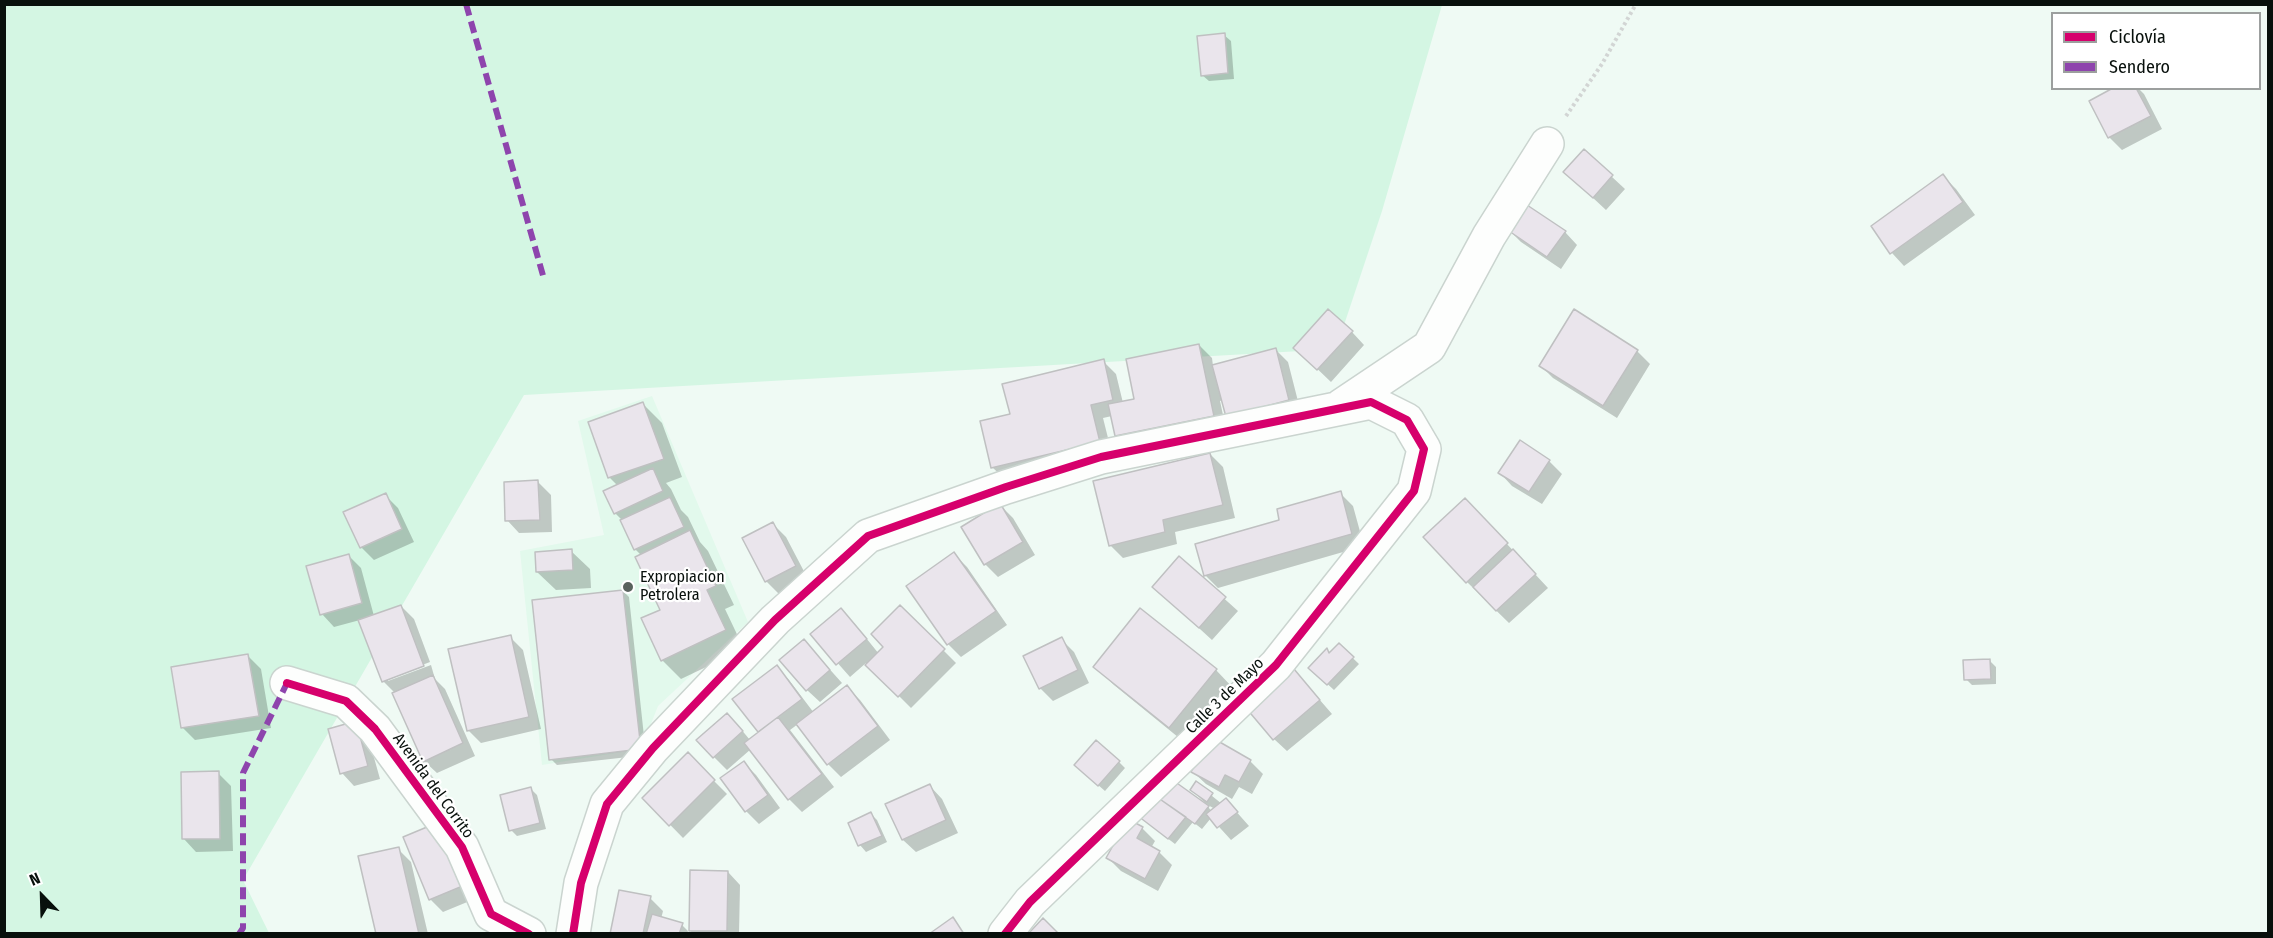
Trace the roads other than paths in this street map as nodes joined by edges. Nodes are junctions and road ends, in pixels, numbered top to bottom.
1 (1547, 144) road end
2 (1337, 408) junction
3 (287, 683) dead end
4 (529, 933) edge
5 (573, 933) edge
6 (1005, 933) edge

1 - 2 street
2 - 5 street
2 - 6 street, Calle 3 de Mayo
3 - 4 street, Avenida del Corrito

